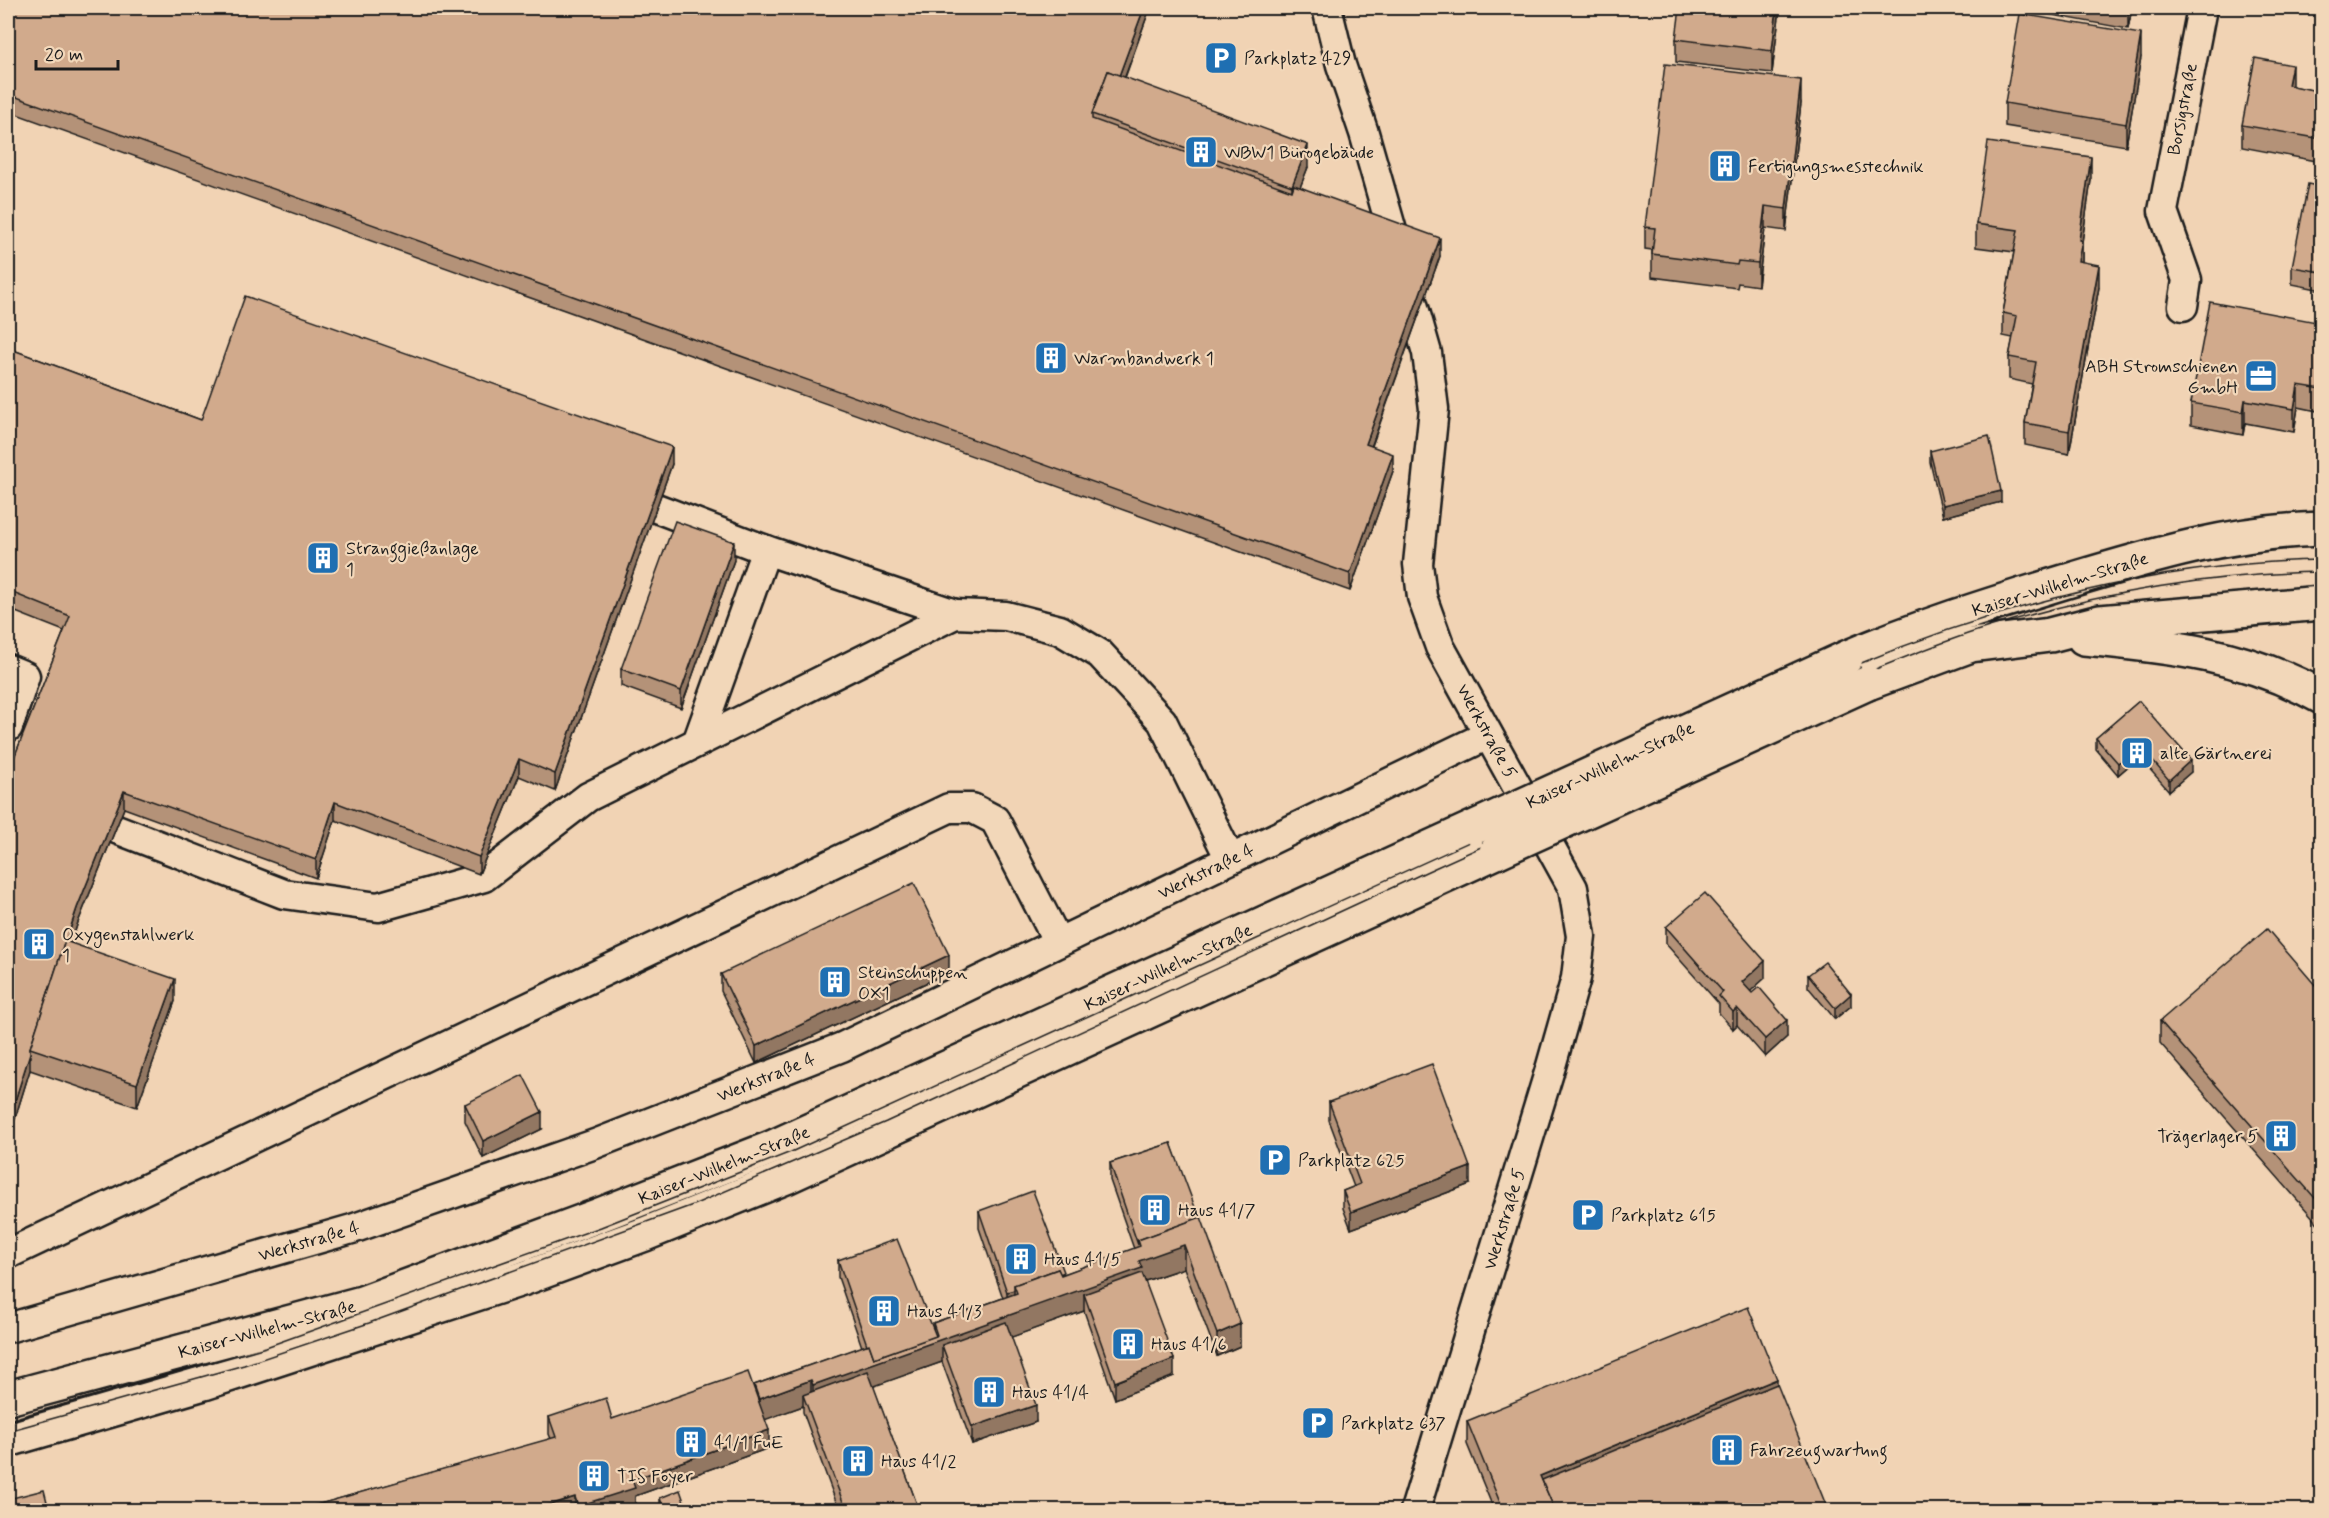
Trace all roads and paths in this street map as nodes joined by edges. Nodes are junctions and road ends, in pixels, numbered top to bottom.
1 (1327, 8) edge
2 (2202, 8) edge
3 (2183, 306) dead end
4 (2322, 503) edge
5 (656, 508) edge
6 (2322, 528) edge
7 (2288, 530) junction
8 (766, 550) junction
9 (2322, 603) edge
10 (955, 614) junction
11 (2050, 635) junction
12 (8, 669) edge
13 (2322, 697) edge
14 (8, 727) edge
15 (1488, 735) junction
16 (698, 740) junction
17 (8, 787) edge
18 (1230, 859) junction
19 (1058, 942) junction
20 (8, 1254) edge
21 (8, 1328) edge
22 (8, 1398) edge
23 (8, 1440) edge
24 (1415, 1510) edge

1 - 15 street, Werkstraße 5
2 - 3 street, Borsigstraße
4 - 7 main road
5 - 8 street
6 - 7 main road, Kaiser-Wilhelm-Straße
7 - 22 main road, Kaiser-Wilhelm-Straße, bridge
8 - 10 street
8 - 16 street
9 - 11 main road, Kaiser-Wilhelm-Straße
10 - 16 street
10 - 18 street
11 - 13 main road
11 - 23 main road, Kaiser-Wilhelm-Straße, bridge
12 - 14 street
15 - 18 street, Werkstraße 4
15 - 24 street, Werkstraße 5
16 - 17 street
18 - 19 street, Werkstraße 4
19 - 20 street
19 - 21 street, Werkstraße 4

